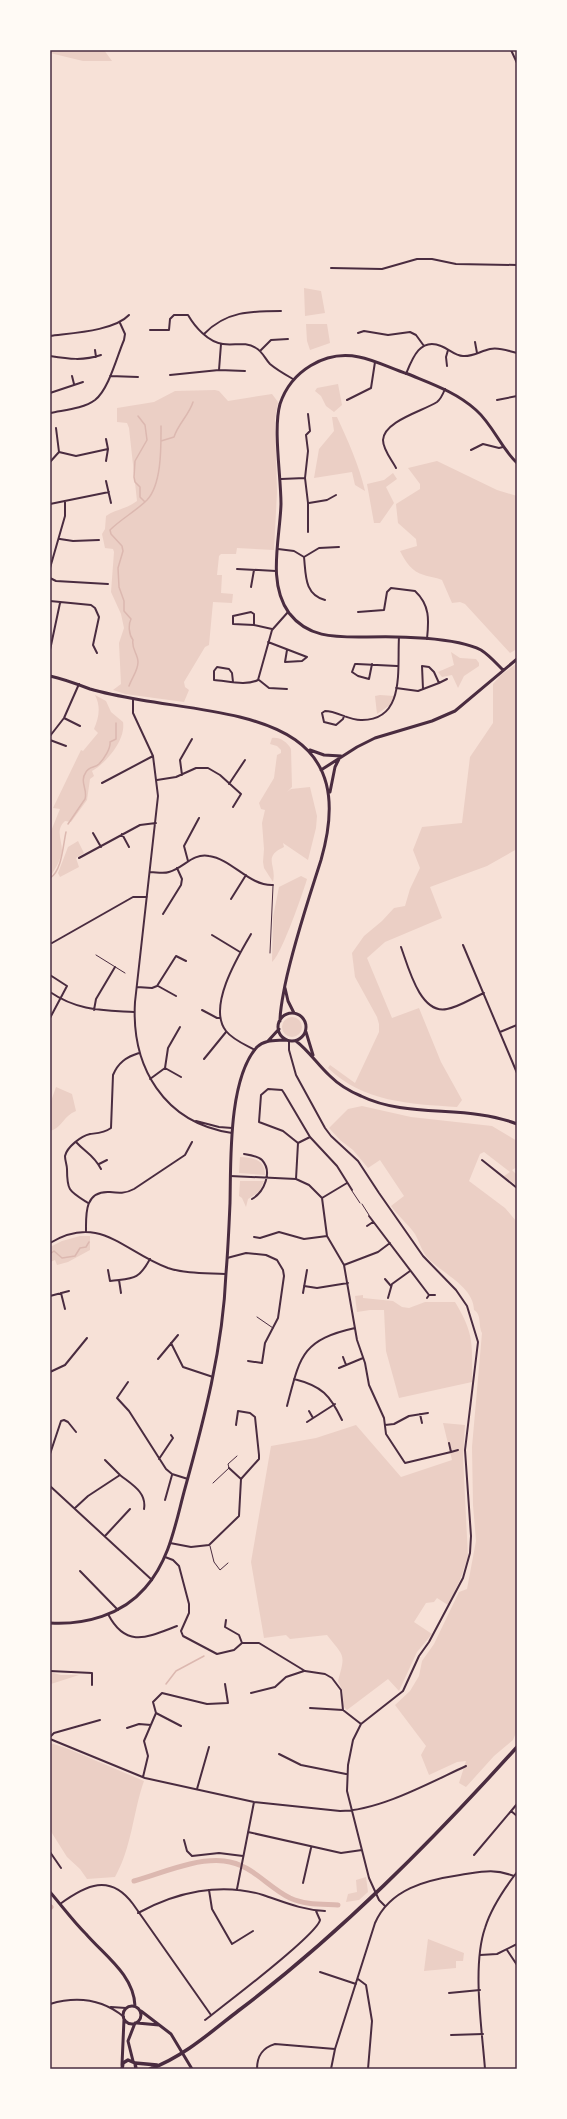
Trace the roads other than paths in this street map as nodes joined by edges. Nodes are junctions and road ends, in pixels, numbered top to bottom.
1 (511, 50) edge
2 (517, 63) edge
3 (517, 265) edge
4 (331, 268) dead end
5 (281, 311) dead end
6 (129, 315) dead end
7 (120, 323) junction
8 (150, 330) dead end
9 (358, 333) dead end
10 (204, 334) junction
11 (50, 336) edge
12 (288, 339) dead end
13 (475, 342) dead end
14 (221, 344) junction
15 (424, 346) junction
16 (95, 350) dead end
17 (260, 350) junction
18 (448, 350) junction
19 (478, 353) junction
20 (517, 353) edge
21 (101, 355) dead end
22 (50, 356) edge
23 (96, 357) junction
24 (375, 362) junction
25 (447, 366) dead end
26 (219, 370) junction
27 (245, 371) dead end
28 (406, 374) junction
29 (170, 375) dead end
30 (72, 376) dead end
31 (110, 376) junction
32 (138, 377) dead end
33 (293, 380) junction
34 (83, 382) dead end
35 (74, 384) junction
36 (445, 389) junction
37 (50, 393) edge
38 (517, 396) edge
39 (347, 400) dead end
40 (498, 400) dead end
41 (50, 413) edge
42 (308, 414) dead end
43 (56, 428) dead end
44 (106, 439) dead end
45 (504, 447) junction
46 (108, 449) junction
47 (471, 450) dead end
48 (59, 452) junction
49 (106, 461) dead end
50 (50, 462) edge
51 (517, 463) edge
52 (396, 468) dead end
53 (305, 478) junction
54 (281, 479) junction
55 (106, 481) dead end
56 (108, 492) junction
57 (336, 495) dead end
58 (64, 501) junction
59 (111, 503) dead end
60 (308, 503) junction
61 (50, 504) edge
62 (308, 532) dead end
63 (60, 539) junction
64 (98, 540) dead end
65 (339, 547) dead end
66 (278, 549) junction
67 (304, 557) junction
68 (50, 568) edge
69 (237, 569) dead end
70 (254, 570) junction
71 (277, 571) junction
72 (50, 578) edge
73 (108, 584) dead end
74 (250, 587) dead end
75 (325, 600) dead end
76 (50, 602) edge
77 (60, 603) junction
78 (288, 612) junction
79 (358, 612) dead end
80 (254, 624) junction
81 (272, 630) junction
82 (399, 637) junction
83 (427, 639) junction
84 (268, 642) junction
85 (50, 650) edge
86 (287, 650) junction
87 (97, 653) dead end
88 (517, 659) edge
89 (372, 664) junction
90 (398, 666) junction
91 (503, 670) junction
92 (50, 676) edge
93 (258, 680) junction
94 (447, 680) dead end
95 (233, 682) junction
96 (439, 683) junction
97 (79, 684) junction
98 (396, 688) junction
99 (286, 689) dead end
100 (423, 689) junction
101 (133, 698) junction
102 (344, 716) junction
103 (64, 718) junction
104 (80, 726) dead end
105 (50, 736) edge
106 (192, 739) dead end
107 (50, 740) edge
108 (66, 746) dead end
109 (308, 750) junction
110 (153, 756) junction
111 (342, 757) junction
112 (245, 760) dead end
113 (321, 770) junction
114 (182, 775) junction
115 (157, 780) junction
116 (102, 783) dead end
117 (230, 784) junction
118 (329, 793) junction
119 (233, 807) dead end
120 (199, 818) dead end
121 (156, 823) junction
122 (93, 833) dead end
123 (122, 834) junction
124 (100, 847) junction
125 (129, 847) dead end
126 (79, 858) dead end
127 (188, 861) junction
128 (177, 868) junction
129 (150, 872) junction
130 (246, 875) junction
131 (273, 885) joint
132 (147, 897) junction
133 (231, 899) dead end
134 (163, 914) dead end
135 (251, 934) dead end
136 (212, 935) dead end
137 (52, 942) dead end
138 (463, 945) dead end
139 (401, 947) dead end
140 (240, 952) junction
141 (270, 953) dead end
142 (96, 955) dead end
143 (186, 961) dead end
144 (115, 967) junction
145 (125, 973) dead end
146 (50, 975) edge
147 (157, 986) junction
148 (285, 986) junction
149 (137, 987) junction
150 (50, 992) edge
151 (484, 993) junction
152 (176, 996) dead end
153 (60, 998) junction
154 (94, 1010) junction
155 (202, 1010) dead end
156 (134, 1012) junction
157 (294, 1013) junction
158 (50, 1018) edge
159 (220, 1018) junction
160 (280, 1021) junction
161 (517, 1025) edge
162 (180, 1027) dead end
163 (279, 1029) junction
164 (306, 1031) junction
165 (226, 1032) junction
166 (500, 1032) junction
167 (288, 1040) junction
168 (268, 1041) junction
169 (296, 1041) junction
170 (255, 1050) junction
171 (139, 1053) junction
172 (313, 1057) junction
173 (204, 1059) dead end
174 (165, 1068) junction
175 (517, 1073) edge
176 (181, 1077) dead end
177 (150, 1080) junction
178 (195, 1121) junction
179 (517, 1124) edge
180 (232, 1128) junction
181 (232, 1133) junction
182 (310, 1137) junction
183 (76, 1142) junction
184 (192, 1142) dead end
185 (298, 1143) junction
186 (244, 1154) dead end
187 (107, 1160) dead end
188 (482, 1160) dead end
189 (98, 1164) junction
190 (101, 1169) dead end
191 (230, 1176) junction
192 (266, 1178) junction
193 (296, 1179) junction
194 (347, 1183) junction
195 (517, 1188) edge
196 (352, 1190) joint
197 (322, 1198) junction
198 (252, 1199) dead end
199 (88, 1203) junction
200 (369, 1216) joint
201 (373, 1222) junction
202 (367, 1226) dead end
203 (86, 1232) junction
204 (327, 1236) junction
205 (254, 1237) dead end
206 (50, 1243) edge
207 (390, 1243) junction
208 (227, 1258) junction
209 (150, 1259) junction
210 (344, 1264) junction
211 (108, 1270) dead end
212 (307, 1270) dead end
213 (410, 1271) junction
214 (226, 1274) junction
215 (385, 1279) dead end
216 (119, 1280) junction
217 (348, 1283) junction
218 (304, 1286) junction
219 (391, 1286) junction
220 (69, 1291) dead end
221 (61, 1293) junction
222 (121, 1293) dead end
223 (303, 1293) dead end
224 (429, 1295) junction
225 (435, 1295) dead end
226 (50, 1296) edge
227 (388, 1298) dead end
228 (426, 1298) dead end
229 (65, 1309) dead end
230 (257, 1317) dead end
231 (273, 1328) junction
232 (355, 1328) junction
233 (178, 1335) dead end
234 (87, 1338) dead end
235 (171, 1343) junction
236 (343, 1357) dead end
237 (364, 1358) junction
238 (158, 1359) dead end
239 (248, 1361) dead end
240 (346, 1365) junction
241 (338, 1368) dead end
242 (50, 1372) edge
243 (213, 1377) junction
244 (294, 1379) junction
245 (128, 1382) dead end
246 (335, 1404) junction
247 (287, 1406) dead end
248 (309, 1411) dead end
249 (428, 1413) dead end
250 (420, 1414) junction
251 (314, 1418) junction
252 (342, 1420) dead end
253 (307, 1422) dead end
254 (422, 1423) dead end
255 (385, 1425) junction
256 (236, 1426) dead end
257 (76, 1432) dead end
258 (171, 1435) dead end
259 (449, 1443) dead end
260 (458, 1450) dead end
261 (451, 1452) junction
262 (50, 1454) edge
263 (237, 1456) dead end
264 (159, 1459) junction
265 (105, 1460) dead end
266 (229, 1468) junction
267 (172, 1474) junction
268 (120, 1475) junction
269 (188, 1479) junction
270 (241, 1479) junction
271 (213, 1483) dead end
272 (50, 1486) edge
273 (165, 1500) dead end
274 (75, 1508) junction
275 (130, 1509) dead end
276 (144, 1509) dead end
277 (105, 1536) junction
278 (170, 1543) junction
279 (209, 1544) junction
280 (165, 1557) junction
281 (228, 1563) dead end
282 (80, 1571) dead end
283 (152, 1580) junction
284 (118, 1610) junction
285 (108, 1614) junction
286 (226, 1620) dead end
287 (50, 1622) edge
288 (176, 1626) dead end
289 (242, 1643) junction
290 (50, 1670) edge
291 (305, 1671) junction
292 (225, 1684) dead end
293 (92, 1685) dead end
294 (251, 1693) dead end
295 (310, 1708) dead end
296 (343, 1710) junction
297 (156, 1713) junction
298 (100, 1720) dead end
299 (361, 1724) junction
300 (151, 1725) junction
301 (181, 1726) dead end
302 (127, 1728) dead end
303 (50, 1738) edge
304 (209, 1747) dead end
305 (517, 1747) edge
306 (279, 1754) dead end
307 (466, 1766) dead end
308 (346, 1774) junction
309 (143, 1777) junction
310 (197, 1789) junction
311 (254, 1802) junction
312 (517, 1804) edge
313 (352, 1810) junction
314 (511, 1811) junction
315 (517, 1816) edge
316 (248, 1832) junction
317 (184, 1840) dead end
318 (311, 1848) junction
319 (362, 1850) junction
320 (50, 1852) edge
321 (474, 1855) dead end
322 (244, 1856) junction
323 (61, 1868) dead end
324 (517, 1872) edge
325 (514, 1876) junction
326 (303, 1883) dead end
327 (237, 1889) junction
328 (208, 1890) junction
329 (50, 1892) edge
330 (60, 1904) junction
331 (385, 1906) junction
332 (315, 1911) junction
333 (325, 1911) dead end
334 (138, 1913) junction
335 (254, 1931) dead end
336 (517, 1944) edge
337 (507, 1950) junction
338 (480, 1955) junction
339 (517, 1965) edge
340 (320, 1972) dead end
341 (358, 1979) junction
342 (356, 1984) junction
343 (480, 1990) junction
344 (449, 1993) dead end
345 (50, 2004) edge
346 (135, 2006) junction
347 (110, 2007) junction
348 (126, 2008) junction
349 (141, 2011) junction
350 (211, 2015) junction
351 (124, 2018) junction
352 (205, 2020) dead end
353 (136, 2023) junction
354 (161, 2026) junction
355 (483, 2034) junction
356 (451, 2035) dead end
357 (335, 2048) junction
358 (134, 2062) junction
359 (160, 2064) junction
360 (122, 2068) edge
361 (136, 2069) edge
362 (150, 2069) edge
363 (192, 2069) edge
364 (257, 2069) edge
365 (331, 2069) edge
366 (368, 2069) edge
367 (485, 2069) edge

1 - 2 street
3 - 4 street
5 - 10 street
6 - 7 street
7 - 11 street
7 - 31 street
8 - 10 street
9 - 15 street
10 - 14 street
12 - 17 street
13 - 19 street
14 - 17 street
14 - 26 street
15 - 18 street
15 - 28 street
16 - 23 street
17 - 33 street
18 - 19 street
18 - 25 street
19 - 20 street
21 - 23 street
22 - 23 street
24 - 28 street
24 - 33 street
24 - 39 street
26 - 27 street
26 - 29 street
28 - 36 street
30 - 35 street
31 - 32 street
31 - 41 street
33 - 54 street
34 - 35 street
35 - 37 street
36 - 45 street
36 - 52 street
38 - 40 street
42 - 53 street
43 - 48 street
44 - 46 street
45 - 47 street
45 - 51 street
46 - 48 street
46 - 49 street
48 - 50 street
53 - 54 street
53 - 60 street
54 - 66 street
55 - 56 street
56 - 58 street
56 - 59 street
57 - 60 street
58 - 61 street
58 - 63 street
60 - 62 street
63 - 64 street
63 - 68 street
65 - 67 street
66 - 67 street
66 - 71 street
67 - 75 street
69 - 70 street
70 - 71 street
70 - 74 street
71 - 78 street
72 - 73 street
76 - 77 street
77 - 85 street
77 - 87 street
78 - 81 street
78 - 82 street
79 - 83 street
80 - 80 street
80 - 81 street
81 - 84 street
82 - 83 street
82 - 90 street
83 - 91 street
84 - 86 street
84 - 93 street
86 - 86 street
88 - 91 street
89 - 89 street
89 - 90 street
90 - 98 street
91 - 111 street
92 - 97 street
93 - 95 street
93 - 99 street
94 - 96 street
95 - 95 street
96 - 100 street
96 - 100 street
97 - 101 street
97 - 103 street
98 - 100 street
98 - 102 street
101 - 109 street
101 - 110 street
102 - 102 street
103 - 104 street
103 - 105 street
106 - 114 street
107 - 108 street
109 - 111 street
109 - 113 street
110 - 115 street
110 - 116 street
111 - 113 street
111 - 118 street
112 - 117 street
113 - 118 street
114 - 115 street
114 - 117 street
115 - 121 street
117 - 119 street
118 - 148 street
120 - 127 street
121 - 123 street
121 - 129 street
122 - 124 street
123 - 124 street
123 - 125 street
124 - 126 street
127 - 128 street
127 - 130 street
128 - 129 street
128 - 134 street
129 - 132 street
130 - 131 street
130 - 133 street
131 - 141 lane
132 - 137 street
132 - 149 street
135 - 140 street
136 - 140 street
138 - 151 street
139 - 151 street
140 - 159 street
142 - 144 lane
143 - 147 street
144 - 145 lane
144 - 154 street
146 - 153 street
147 - 149 street
147 - 152 street
148 - 157 street
148 - 160 street
149 - 156 street
150 - 153 street
151 - 166 street
153 - 154 street
153 - 158 street
154 - 156 street
155 - 159 street
156 - 171 street
157 - 160 street
157 - 164 street
159 - 165 street
160 - 163 street
161 - 166 street
162 - 174 street
163 - 167 street
163 - 168 street
164 - 169 street
164 - 172 street
165 - 170 street
165 - 173 street
166 - 175 street
167 - 168 street
167 - 169 street
167 - 299 street
168 - 170 street
169 - 172 street
170 - 180 street
171 - 177 street
171 - 183 street
172 - 179 street
174 - 176 street
174 - 177 street
177 - 178 street
178 - 180 street
178 - 181 street
180 - 181 street
181 - 191 street
182 - 185 street
182 - 185 street
182 - 194 street
183 - 189 street
183 - 199 street
184 - 199 street
185 - 193 street
186 - 192 street
187 - 189 street
188 - 195 street
189 - 190 street
191 - 192 street
191 - 208 street
192 - 193 street
192 - 198 street
193 - 197 street
194 - 196 street
194 - 197 street
196 - 200 lane
197 - 204 street
199 - 203 street
200 - 201 street
201 - 202 street
201 - 207 street
203 - 206 street
203 - 209 street
204 - 205 street
204 - 210 street
207 - 210 street
207 - 213 street
208 - 214 street
208 - 231 street
209 - 214 street
209 - 216 street
210 - 217 street
211 - 216 street
212 - 218 street
213 - 219 street
213 - 224 street
214 - 243 street
215 - 219 street
216 - 222 street
217 - 218 street
217 - 232 street
218 - 223 street
219 - 227 street
220 - 221 street
221 - 226 street
221 - 229 street
224 - 225 street
224 - 228 street
230 - 231 lane
231 - 239 street
232 - 237 street
232 - 244 street
233 - 235 street
234 - 242 street
235 - 238 street
235 - 243 street
236 - 240 street
237 - 240 street
237 - 255 street
240 - 241 street
243 - 269 street
244 - 246 street
244 - 247 street
245 - 264 street
246 - 251 street
246 - 252 street
248 - 251 street
249 - 250 street
250 - 254 street
250 - 255 street
251 - 253 street
255 - 261 street
256 - 270 street
257 - 262 street
258 - 264 street
259 - 261 street
260 - 261 street
263 - 266 lane
264 - 267 street
265 - 268 street
266 - 270 street
266 - 271 lane
267 - 269 street
267 - 273 street
268 - 274 street
268 - 276 street
269 - 278 street
270 - 279 street
272 - 274 street
274 - 277 street
275 - 277 street
277 - 283 street
278 - 279 street
278 - 280 street
279 - 281 lane
280 - 283 street
280 - 289 street
282 - 284 street
283 - 284 street
284 - 285 street
285 - 287 street
285 - 288 street
286 - 289 street
289 - 291 street
290 - 293 street
291 - 294 street
291 - 296 street
292 - 297 street
295 - 296 street
296 - 299 street
297 - 300 street
297 - 301 street
298 - 303 street
299 - 308 street
300 - 302 street
300 - 309 street
303 - 309 street
304 - 310 street
305 - 359 main road
306 - 308 street
307 - 313 street
308 - 313 street
309 - 310 street
310 - 311 street
311 - 313 street
311 - 316 street
312 - 314 street
313 - 319 street
314 - 315 street
314 - 321 street
316 - 318 street
316 - 322 street
317 - 322 street
318 - 319 street
318 - 326 street
319 - 331 street
320 - 323 street
322 - 327 street
324 - 325 street
325 - 331 street
325 - 338 street
327 - 328 street
327 - 332 street
328 - 334 street
328 - 335 street
329 - 330 street
330 - 334 street
330 - 346 street
331 - 341 street
332 - 333 street
332 - 350 street
334 - 350 street
336 - 337 street
337 - 338 street
337 - 339 street
338 - 343 street
340 - 342 street
341 - 342 street
341 - 366 street
342 - 357 street
343 - 344 street
343 - 355 street
345 - 347 street
346 - 348 street
346 - 349 street
347 - 348 street
347 - 351 street
348 - 351 street
349 - 353 street
349 - 354 street
350 - 352 street
351 - 353 street
351 - 360 street
353 - 354 street
353 - 358 street
354 - 363 street
355 - 356 street
355 - 367 street
357 - 364 street
357 - 365 street
358 - 359 main road
358 - 360 main road
358 - 361 main road
359 - 362 main road

